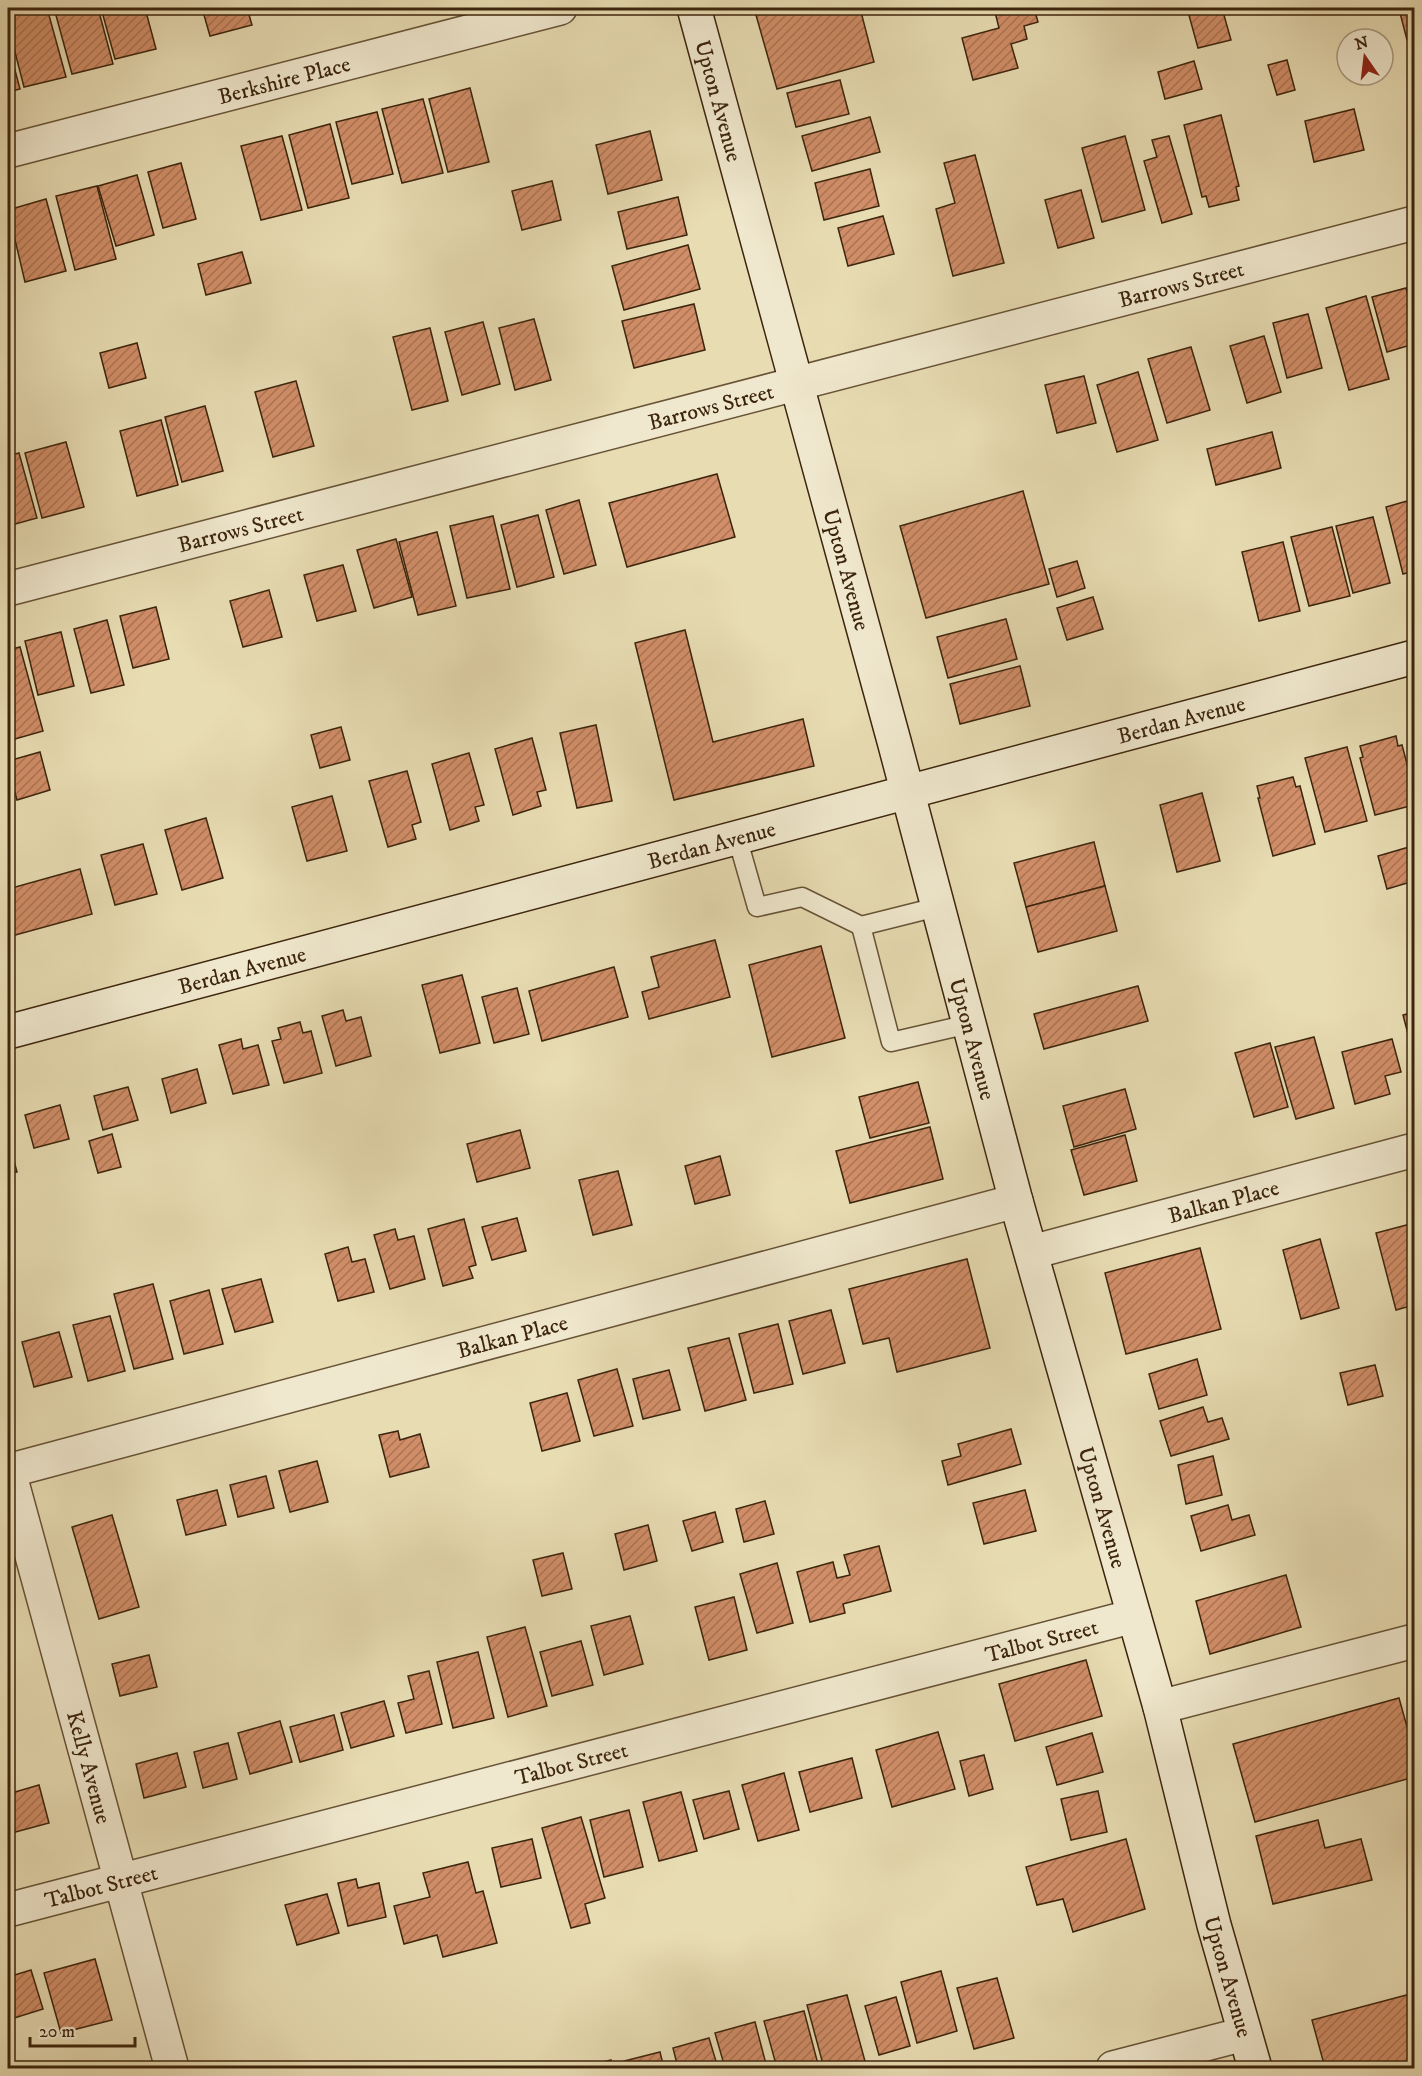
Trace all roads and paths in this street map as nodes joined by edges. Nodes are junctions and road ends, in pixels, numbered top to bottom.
1 (560, 8) edge
2 (694, 8) edge
3 (8, 151) edge
4 (1414, 223) edge
5 (797, 384) junction
6 (8, 589) edge
7 (1414, 657) edge
8 (907, 791) junction
9 (736, 837) junction
10 (937, 907) junction
11 (861, 926) junction
12 (969, 1024) junction
13 (8, 1032) edge
14 (1414, 1150) edge
15 (1016, 1201) junction
16 (1032, 1252) junction
17 (8, 1470) edge
18 (1134, 1616) junction
19 (1414, 1641) edge
20 (1160, 1707) junction
21 (120, 1880) junction
22 (8, 1910) edge
23 (1245, 2034) junction
24 (172, 2068) edge
25 (1113, 2068) edge
26 (1255, 2068) edge

1 - 3 street, Berkshire Place
2 - 5 street, Upton Avenue
4 - 5 street, Barrows Street
5 - 6 street, Barrows Street
5 - 8 street, Upton Avenue
7 - 8 street, Berdan Avenue
8 - 9 street, Berdan Avenue
8 - 10 street, Upton Avenue
9 - 11 lane
9 - 13 street, Berdan Avenue
10 - 11 lane
10 - 12 street, Upton Avenue
11 - 12 lane
12 - 15 street, Upton Avenue
14 - 16 street, Balkan Place
15 - 16 street, Upton Avenue
15 - 17 street, Balkan Place
16 - 18 street, Upton Avenue
17 - 21 street, Kelly Avenue
18 - 20 street, Upton Avenue
18 - 21 street, Talbot Street
19 - 20 street
20 - 23 street, Upton Avenue
21 - 22 street, Talbot Street
21 - 24 street, Kelly Avenue
23 - 25 street
23 - 26 street, Upton Avenue

